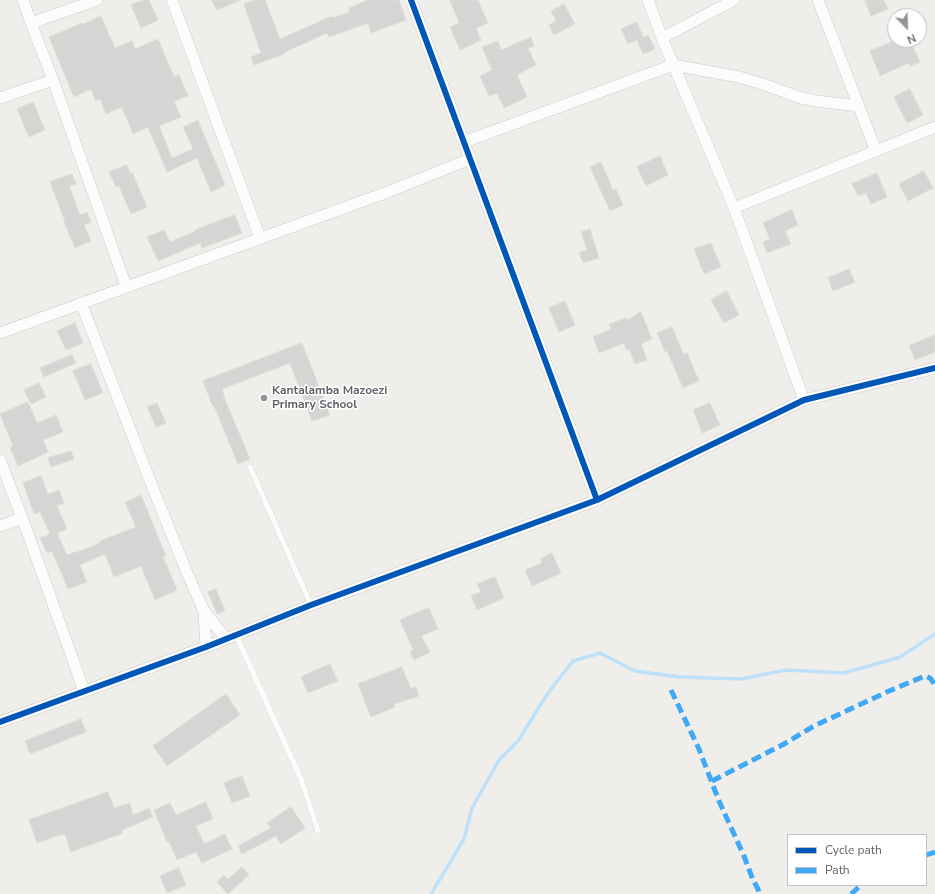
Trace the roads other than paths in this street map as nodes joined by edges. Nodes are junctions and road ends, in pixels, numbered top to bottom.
1 (23, 0) edge
2 (97, 0) edge
3 (172, 0) edge
4 (411, 0) edge
5 (648, 0) edge
6 (734, 0) edge
7 (818, 0) edge
8 (31, 23) junction
9 (662, 38) junction
10 (673, 65) junction
11 (53, 80) junction
12 (0, 98) edge
13 (859, 106) junction
14 (935, 127) edge
15 (464, 142) junction
16 (876, 151) junction
17 (470, 159) junction
18 (734, 208) junction
19 (260, 238) junction
20 (126, 286) junction
21 (81, 303) junction
22 (1, 329) edge
23 (935, 368) edge
24 (804, 400) junction
25 (0, 460) edge
26 (250, 467) dead end
27 (597, 500) junction
28 (22, 518) junction
29 (0, 526) edge
30 (311, 604) junction
31 (204, 611) junction
32 (231, 637) junction
33 (206, 647) junction
34 (84, 691) junction
35 (0, 722) edge
36 (318, 831) dead end

1 - 8 street
2 - 8 street
3 - 19 street
4 - 15 street
5 - 9 street
6 - 9 street
7 - 13 street
8 - 11 street
9 - 10 street
10 - 13 street
10 - 15 street
10 - 18 street
11 - 12 street
11 - 20 street
13 - 16 street
14 - 16 street
15 - 17 street
16 - 18 street
17 - 19 street
17 - 27 street
18 - 24 street
19 - 20 street
20 - 21 street
21 - 22 street
21 - 31 street
23 - 24 street
24 - 27 street
25 - 28 street
26 - 30 lane
27 - 30 street
28 - 29 street
28 - 34 street
30 - 32 street
31 - 32 street
31 - 33 street
32 - 33 street
32 - 36 lane
33 - 34 street
34 - 35 street

